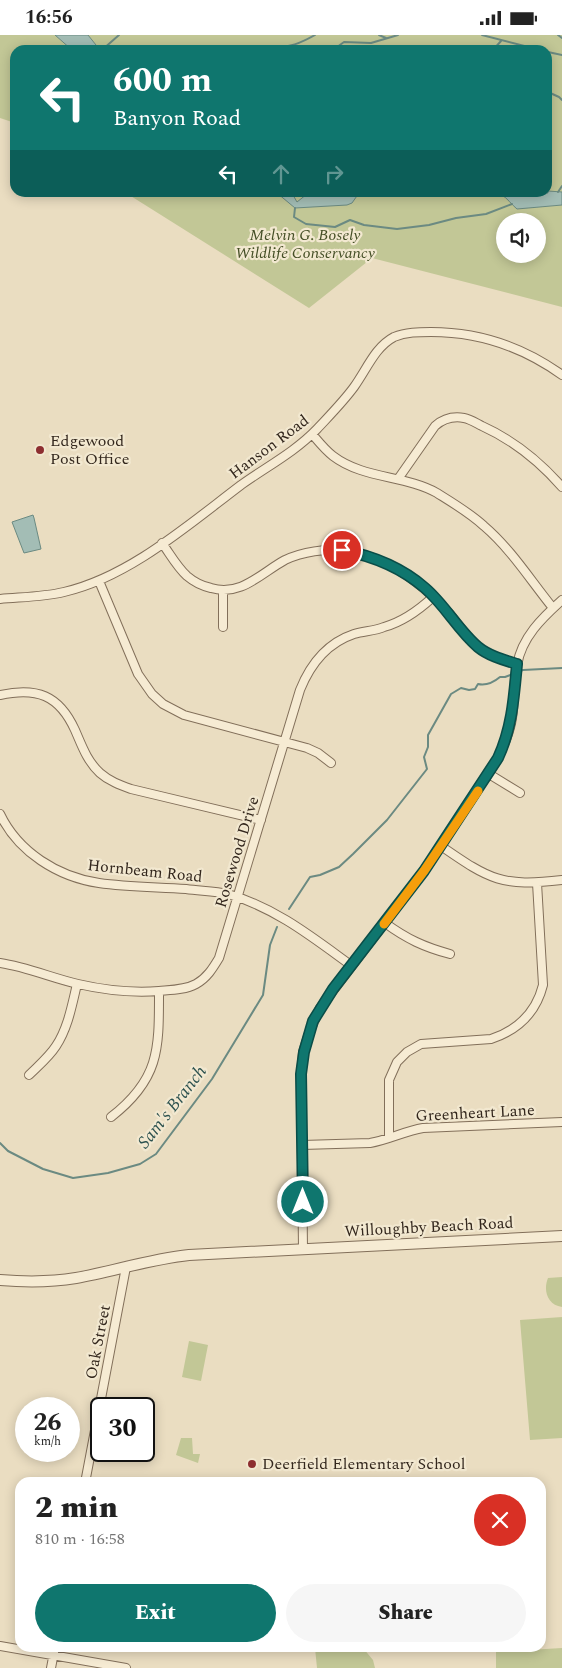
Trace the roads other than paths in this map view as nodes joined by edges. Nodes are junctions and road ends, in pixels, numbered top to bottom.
1 (562, 375) edge
2 (312, 434) junction
3 (398, 479) junction
4 (562, 487) edge
5 (162, 543) junction
6 (99, 581) junction
7 (223, 591) junction
8 (433, 597) junction
9 (0, 599) edge
10 (562, 600) edge
11 (553, 608) junction
12 (223, 627) dead end
13 (517, 664) junction
14 (0, 695) edge
15 (285, 741) junction
16 (331, 763) dead end
17 (489, 774) junction
18 (520, 793) dead end
19 (0, 813) edge
20 (261, 820) junction
21 (441, 846) junction
22 (562, 880) edge
23 (537, 883) junction
24 (237, 897) junction
25 (385, 923) junction
26 (450, 954) dead end
27 (0, 963) edge
28 (352, 966) junction
29 (77, 984) junction
30 (159, 991) junction
31 (29, 1075) dead end
32 (111, 1117) dead end
33 (562, 1122) edge
34 (389, 1138) junction
35 (302, 1145) junction
36 (562, 1236) edge
37 (303, 1249) junction
38 (126, 1267) junction
39 (0, 1280) edge
40 (87, 1477) edge
41 (0, 1646) edge
42 (15, 1647) edge
43 (55, 1652) edge
44 (59, 1652) edge
45 (52, 1668) edge
46 (126, 1668) edge

1 - 2 street, Hanson Road
2 - 3 street
2 - 5 street, Hanson Road
3 - 4 street
3 - 11 street
5 - 6 street, Hanson Road
5 - 7 street
6 - 9 street, Hanson Road
6 - 15 street
7 - 8 street
7 - 12 street
8 - 13 street
8 - 15 street, Rosewood Drive
10 - 11 street
11 - 13 street
13 - 17 street
14 - 20 street
15 - 16 street
15 - 20 street, Rosewood Drive
17 - 18 street
17 - 21 street
19 - 24 street, Hornbeam Road
20 - 24 street, Rosewood Drive
21 - 23 street
21 - 25 street
22 - 23 street
23 - 34 street
24 - 28 street, Hornbeam Road
24 - 30 street, Rosewood Drive
25 - 26 street
25 - 28 street
27 - 29 street, Rosewood Drive
28 - 35 street
29 - 30 street, Rosewood Drive
29 - 31 street
30 - 32 street
33 - 34 street, Greenheart Lane
34 - 35 street, Greenheart Lane
35 - 37 street
36 - 37 street, Willoughby Beach Road
37 - 38 street, Willoughby Beach Road
38 - 39 street, Willoughby Beach Road
38 - 40 street, Oak Street
41 - 42 street
43 - 45 street
44 - 46 street

